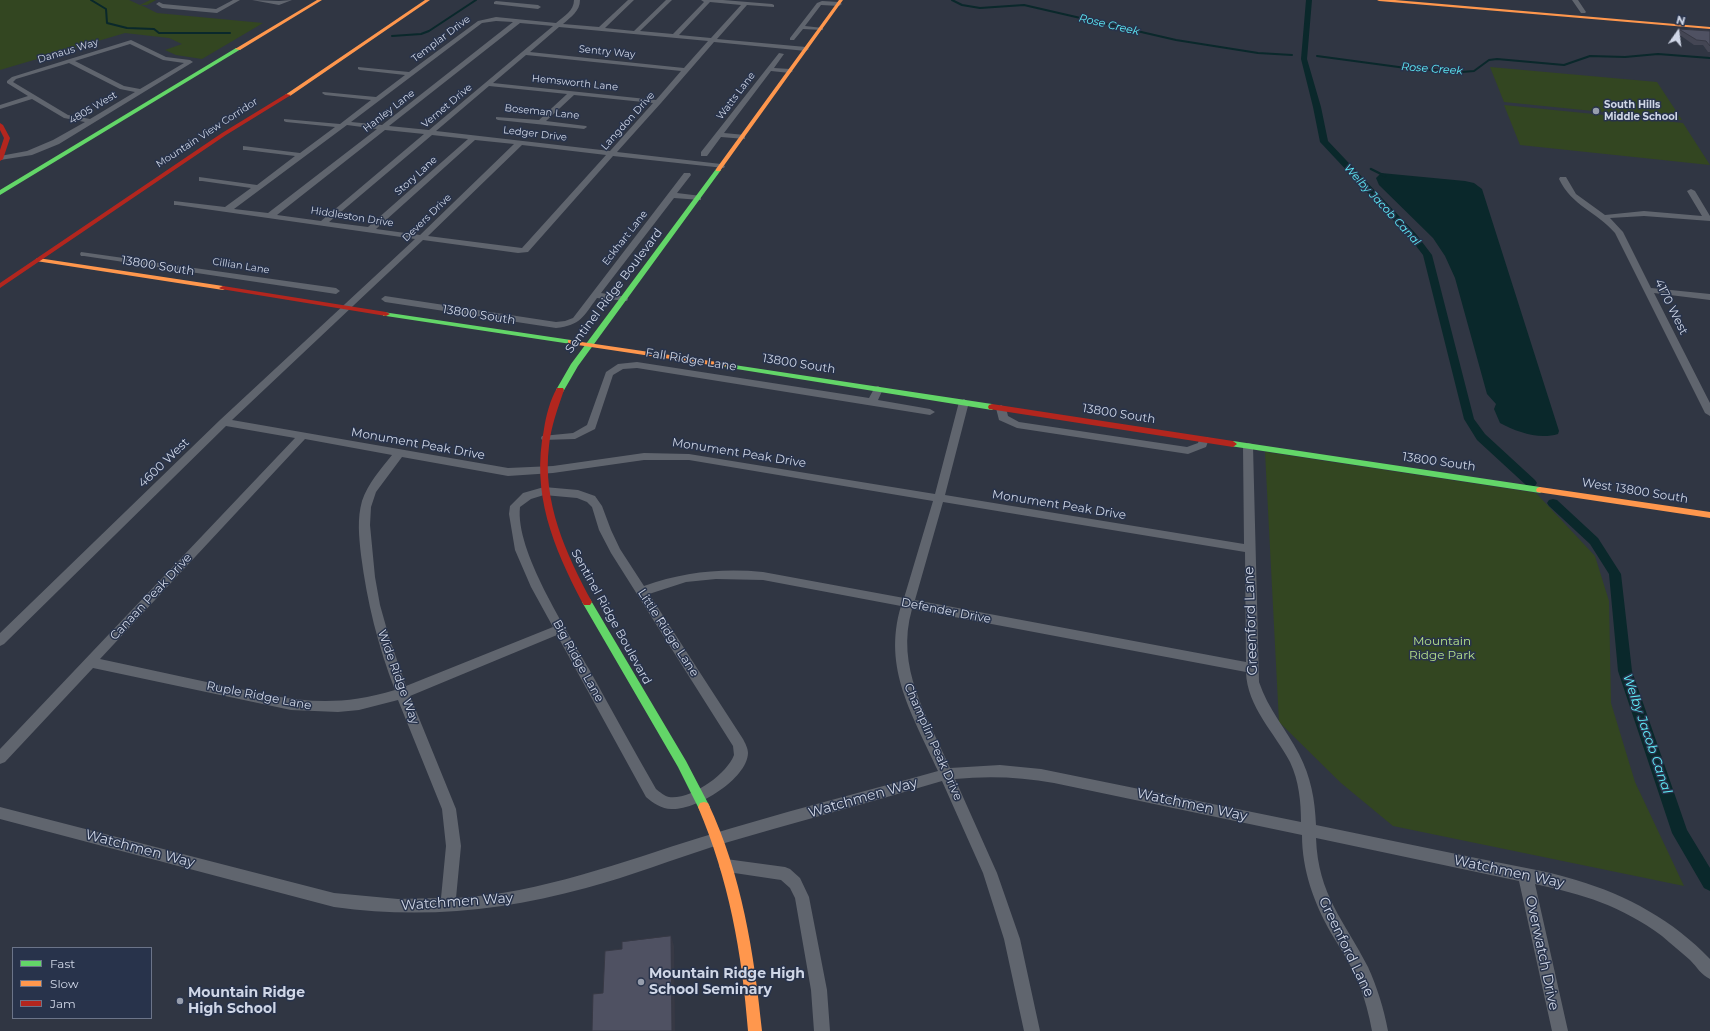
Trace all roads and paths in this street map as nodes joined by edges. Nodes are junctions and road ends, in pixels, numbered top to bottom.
1 (166, 0) edge
2 (237, 0) edge
3 (255, 0) edge
4 (320, 0) edge
5 (428, 0) edge
6 (537, 0) edge
7 (577, 0) edge
8 (631, 0) edge
9 (669, 0) edge
10 (704, 0) edge
11 (709, 0) edge
12 (1378, 0) edge
13 (1438, 0) edge
14 (1575, 0) edge
15 (288, 1) edge
16 (840, 2) edge
17 (496, 3) dead end
18 (746, 4) junction
19 (772, 6) dead end
20 (538, 7) junction
21 (1583, 12) junction
22 (525, 18) junction
23 (1710, 23) edge
24 (558, 25) junction
25 (801, 27) junction
26 (1710, 28) edge
27 (600, 29) junction
28 (821, 29) junction
29 (636, 32) junction
30 (675, 36) junction
31 (792, 39) dead end
32 (714, 40) junction
33 (806, 49) junction
34 (525, 53) junction
35 (781, 54) dead end
36 (70, 61) junction
37 (190, 62) joint
38 (360, 68) dead end
39 (769, 69) junction
40 (687, 70) junction
41 (790, 71) junction
42 (411, 74) junction
43 (489, 84) junction
44 (142, 91) junction
45 (572, 92) junction
46 (324, 93) dead end
47 (32, 97) junction
48 (377, 99) junction
49 (659, 102) junction
50 (0, 107) edge
51 (498, 118) dead end
52 (286, 120) dead end
53 (92, 121) junction
54 (541, 122) junction
55 (344, 124) junction
56 (0, 125) edge
57 (384, 127) junction
58 (584, 127) dead end
59 (430, 132) junction
60 (719, 135) junction
61 (474, 137) junction
62 (742, 137) junction
63 (520, 143) junction
64 (246, 148) dead end
65 (613, 154) junction
66 (704, 154) dead end
67 (301, 155) junction
68 (1, 159) edge
69 (721, 166) junction
70 (688, 175) dead end
71 (202, 179) dead end
72 (1563, 179) dead end
73 (258, 187) junction
74 (1691, 191) dead end
75 (0, 193) edge
76 (672, 195) junction
77 (698, 198) junction
78 (177, 203) dead end
79 (227, 210) junction
80 (270, 216) junction
81 (1604, 217) junction
82 (1709, 219) edge
83 (323, 223) junction
84 (370, 230) junction
85 (421, 238) junction
86 (525, 250) joint
87 (84, 254) dead end
88 (116, 258) junction
89 (38, 260) junction
90 (100, 269) junction
91 (291, 285) junction
92 (0, 286) edge
93 (1649, 290) junction
94 (336, 291) dead end
95 (595, 295) junction
96 (278, 296) junction
97 (1710, 297) edge
98 (385, 299) dead end
99 (624, 299) junction
100 (432, 306) junction
101 (348, 307) junction
102 (420, 318) junction
103 (515, 319) junction
104 (505, 331) junction
105 (590, 344) junction
106 (878, 389) junction
107 (872, 402) junction
108 (964, 402) junction
109 (1001, 408) junction
110 (930, 412) dead end
111 (1710, 413) edge
112 (224, 422) junction
113 (302, 436) junction
114 (546, 438) junction
115 (1204, 439) junction
116 (1248, 446) junction
117 (399, 454) junction
118 (543, 469) junction
119 (544, 491) junction
120 (1556, 491) joint
121 (939, 498) junction
122 (1710, 515) edge
123 (1249, 550) junction
124 (641, 592) junction
125 (909, 604) junction
126 (560, 629) junction
127 (0, 641) edge
128 (90, 662) junction
129 (1252, 668) junction
130 (403, 694) junction
131 (0, 758) edge
132 (947, 774) junction
133 (699, 797) junction
134 (0, 813) edge
135 (1308, 830) junction
136 (717, 839) junction
137 (726, 866) junction
138 (1525, 876) junction
139 (448, 905) junction
140 (1710, 971) edge
141 (755, 1031) edge
142 (822, 1031) edge
143 (1032, 1031) edge
144 (1380, 1031) edge
145 (1560, 1031) edge

1 - 2 street
3 - 15 street
4 - 75 main road
5 - 89 main road, Mountain View Corridor
6 - 20 street
7 - 24 street, Vernet Drive
8 - 27 street
9 - 29 street
10 - 11 street
11 - 18 street
11 - 30 street
12 - 26 main road
13 - 21 main road
14 - 21 street
16 - 25 street
16 - 28 main road, Sentinel Ridge Boulevard
17 - 20 street
18 - 19 street
18 - 32 street, Langdon Drive
20 - 22 street, Hanley Lane
21 - 23 main road
22 - 24 street, Templar Drive
22 - 42 street, Templar Drive
22 - 57 street, Hanley Lane
24 - 27 street, Templar Drive
24 - 34 street, Vernet Drive
25 - 28 street
25 - 31 street
27 - 29 street, Templar Drive
28 - 33 main road, Sentinel Ridge Boulevard
29 - 30 street, Templar Drive
30 - 32 street, Templar Drive
32 - 33 street, Templar Drive
32 - 40 street, Langdon Drive
33 - 41 main road, Sentinel Ridge Boulevard
34 - 40 street, Sentry Way
34 - 43 street, Vernet Drive
35 - 39 street, Watts Lane
36 - 37 street, Danaus Way
36 - 44 street
36 - 47 street, Danaus Way
37 - 44 street, 4805 West
38 - 42 street
39 - 41 street, Watts Lane
39 - 60 street, Watts Lane
40 - 49 street, Langdon Drive
41 - 62 main road, Sentinel Ridge Boulevard
42 - 48 street, Templar Drive
43 - 45 street, Hemsworth Lane
43 - 59 street, Vernet Drive
44 - 53 street, 4805 West
45 - 49 street, Hemsworth Lane
45 - 54 street
46 - 48 street
47 - 50 street
47 - 53 street
48 - 55 street, Templar Drive
49 - 65 street, Langdon Drive
51 - 54 street, Boseman Lane
52 - 55 street, Ledger Drive
53 - 68 street, 4805 West
54 - 58 street, Boseman Lane
55 - 57 street, Ledger Drive
55 - 67 street, Templar Drive
56 - 68 main road
57 - 59 street, Ledger Drive
57 - 80 street, Hanley Lane
59 - 61 street, Ledger Drive
59 - 83 street, Vernet Drive
60 - 62 street, Watts Lane
60 - 66 street, Watts Lane
61 - 63 street, Ledger Drive
61 - 84 street, Story Lane
62 - 69 main road, Sentinel Ridge Boulevard
63 - 65 street, Ledger Drive
63 - 85 street, Devers Drive
64 - 67 street
65 - 69 street, Ledger Drive
65 - 86 street, Langdon Drive
67 - 73 street, Templar Drive
69 - 77 main road, Sentinel Ridge Boulevard
70 - 76 street, Eckhart Lane
71 - 73 street
72 - 81 street, 4170 West
73 - 79 street, Templar Drive
74 - 82 street
76 - 77 street
76 - 95 street, Eckhart Lane
77 - 99 main road, Sentinel Ridge Boulevard
78 - 79 street, Hiddleston Drive
79 - 80 street, Hiddleston Drive
80 - 83 street, Hiddleston Drive
81 - 82 street
81 - 93 street, 4170 West
83 - 84 street, Hiddleston Drive
84 - 85 street, Hiddleston Drive
85 - 86 street, Hiddleston Drive
85 - 101 street, Devers Drive
87 - 88 street, Cillian Lane
88 - 90 street
88 - 91 street, Cillian Lane
89 - 90 main road, 13800 South
89 - 92 main road, Mountain View Corridor
90 - 96 main road, 13800 South
91 - 94 street, Cillian Lane
91 - 96 street
93 - 97 street
93 - 111 street, 4170 West
95 - 99 street
95 - 103 street, Eckhart Lane
96 - 101 main road, 13800 South
98 - 100 street
99 - 105 main road, Sentinel Ridge Boulevard
100 - 102 street
100 - 103 street
101 - 102 main road, 13800 South
101 - 112 street, 4600 West
102 - 104 main road, 13800 South
103 - 104 street
104 - 105 main road, 13800 South
105 - 106 main road, 13800 South
105 - 114 main road, Sentinel Ridge Boulevard
106 - 107 street
106 - 108 main road, 13800 South
107 - 110 street, Fall Ridge Lane
107 - 114 street, Fall Ridge Lane
108 - 109 main road, 13800 South
108 - 121 street, Champlin Peak Drive
109 - 115 main road, 13800 South
109 - 115 street
112 - 113 street, Monument Peak Drive
112 - 127 street, 4600 West
113 - 117 street, Monument Peak Drive
113 - 128 street, Canaan Peak Drive
114 - 118 main road, Sentinel Ridge Boulevard
115 - 116 main road, 13800 South
116 - 120 main road, 13800 South
116 - 123 street, Greenford Lane
117 - 118 street, Monument Peak Drive
117 - 130 street, Wide Ridge Way
118 - 119 main road, Sentinel Ridge Boulevard
118 - 121 street, Monument Peak Drive
119 - 124 street, Little Ridge Lane
119 - 126 street, Big Ridge Lane
119 - 133 main road, Sentinel Ridge Boulevard
120 - 122 main road, West 13800 South
121 - 123 street, Monument Peak Drive
121 - 125 street, Champlin Peak Drive
123 - 129 street, Greenford Lane
124 - 125 street, Defender Drive
124 - 133 street, Little Ridge Lane
125 - 129 street, Defender Drive
125 - 132 street, Champlin Peak Drive
126 - 130 street, Ruple Ridge Lane
126 - 133 street, Big Ridge Lane
128 - 130 street, Ruple Ridge Lane
128 - 131 street, Canaan Peak Drive
129 - 135 street, Greenford Lane
130 - 139 street, Wide Ridge Way
132 - 135 street, Watchmen Way
132 - 136 street, Watchmen Way
132 - 143 street, Champlin Peak Drive
133 - 136 main road, Sentinel Ridge Boulevard
134 - 139 street, Watchmen Way
135 - 138 street, Watchmen Way
135 - 144 street, Greenford Lane
136 - 137 main road, Sentinel Ridge Boulevard
136 - 139 street, Watchmen Way
137 - 141 main road, Sentinel Ridge Boulevard
137 - 142 street
138 - 140 street, Watchmen Way
138 - 145 street, Overwatch Drive

